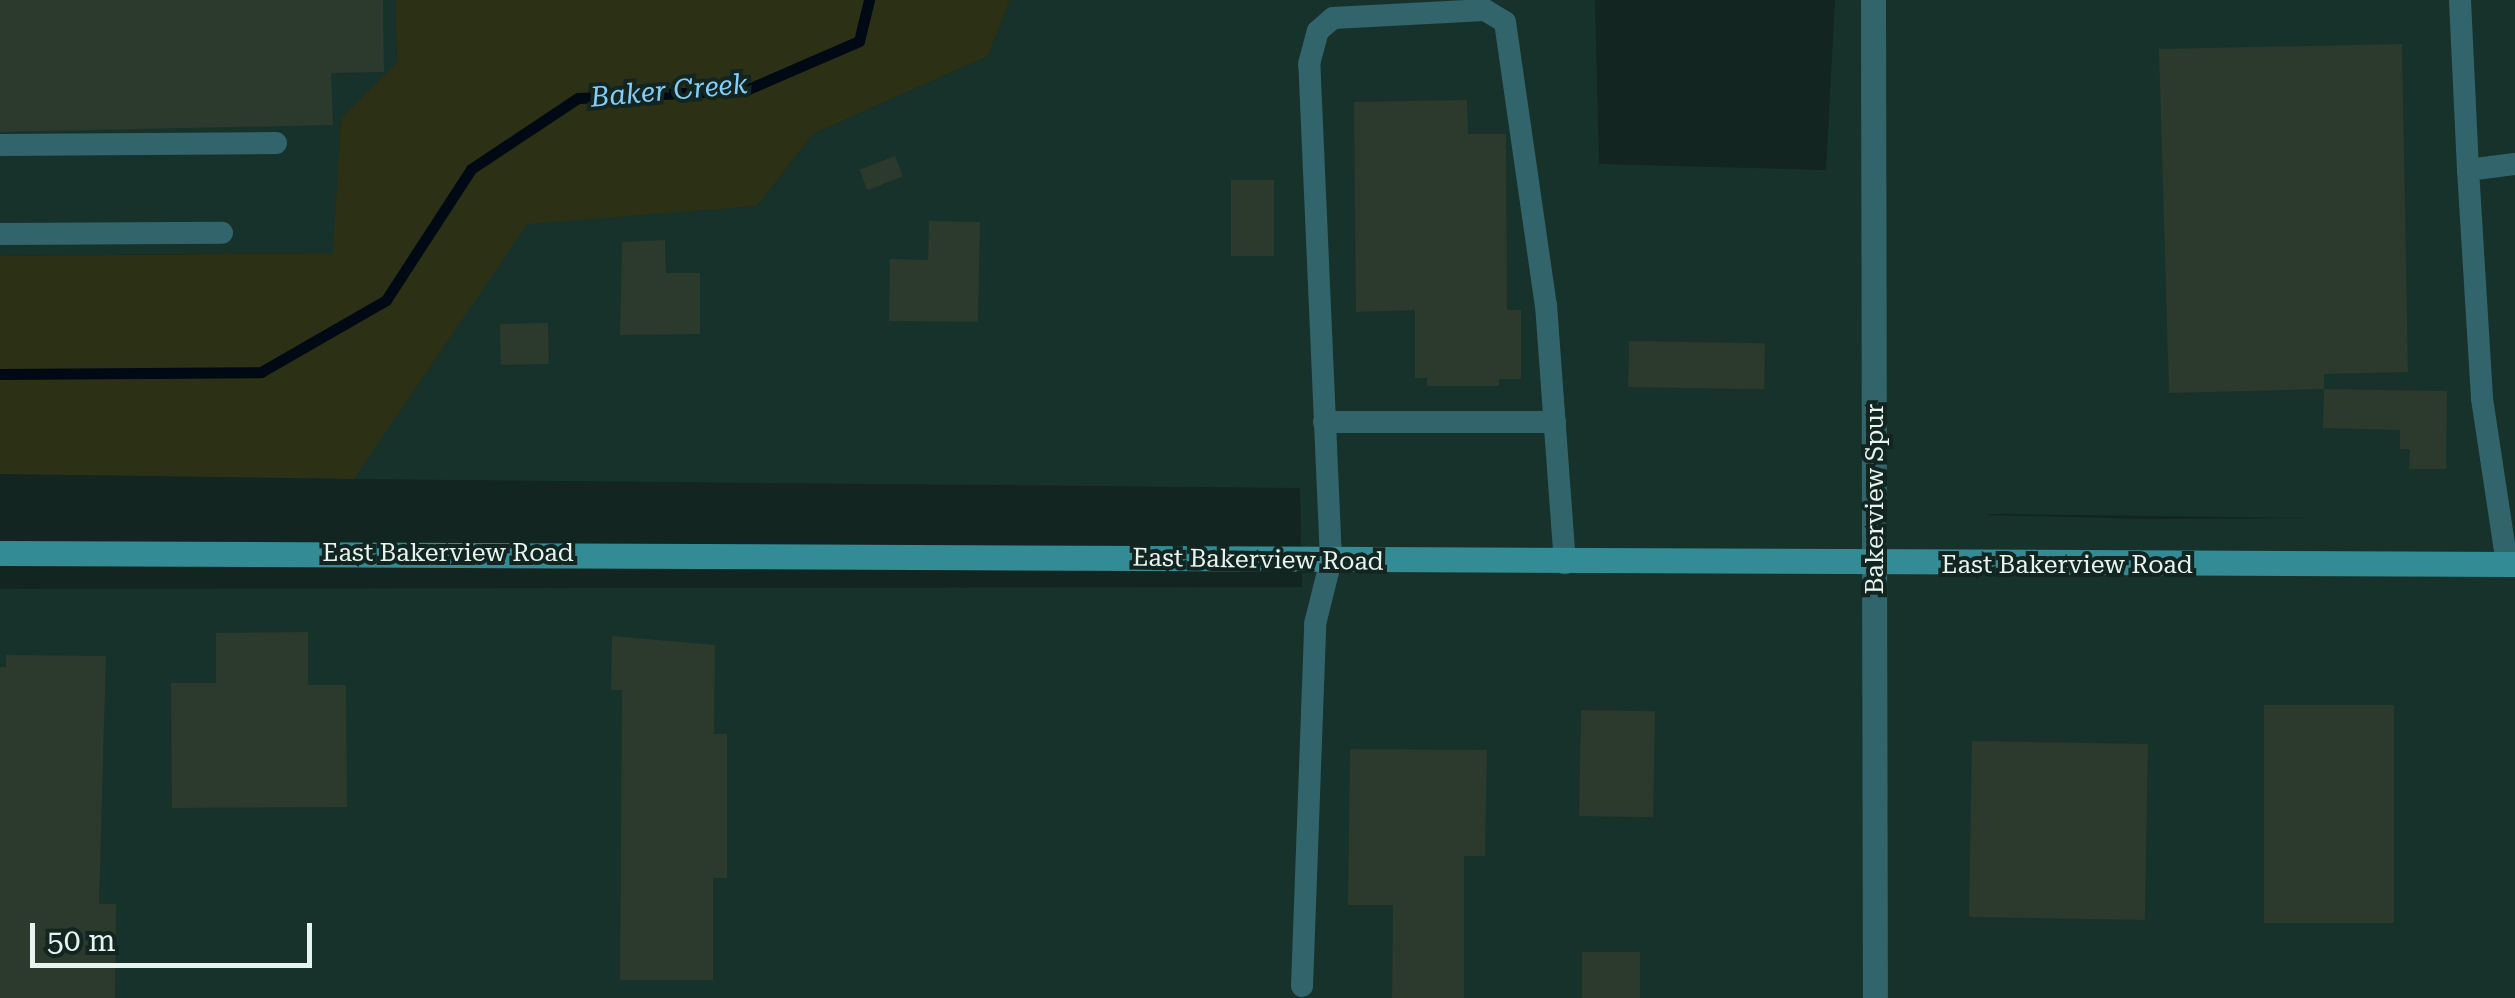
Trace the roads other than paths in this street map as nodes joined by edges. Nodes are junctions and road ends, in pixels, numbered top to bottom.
1 (1873, 0) edge
2 (2460, 0) edge
3 (276, 143) dead end
4 (0, 146) edge
5 (2515, 164) edge
6 (2468, 170) junction
7 (0, 234) edge
8 (222, 234) dead end
9 (1324, 422) junction
10 (1555, 422) junction
11 (0, 553) edge
12 (1331, 560) junction
13 (1565, 563) junction
14 (2511, 564) edge
15 (1875, 566) junction
16 (1302, 986) dead end
17 (1875, 998) edge

1 - 15 street, Bakerview Spur
2 - 6 lane
3 - 4 lane
5 - 6 lane
6 - 14 lane
7 - 8 lane
9 - 10 lane
9 - 10 lane
9 - 12 lane
10 - 13 lane
11 - 12 main road, East Bakerview Road
12 - 13 main road, East Bakerview Road
12 - 16 lane
13 - 15 main road, East Bakerview Road
14 - 15 main road, East Bakerview Road
15 - 17 street, Bakerview Spur

